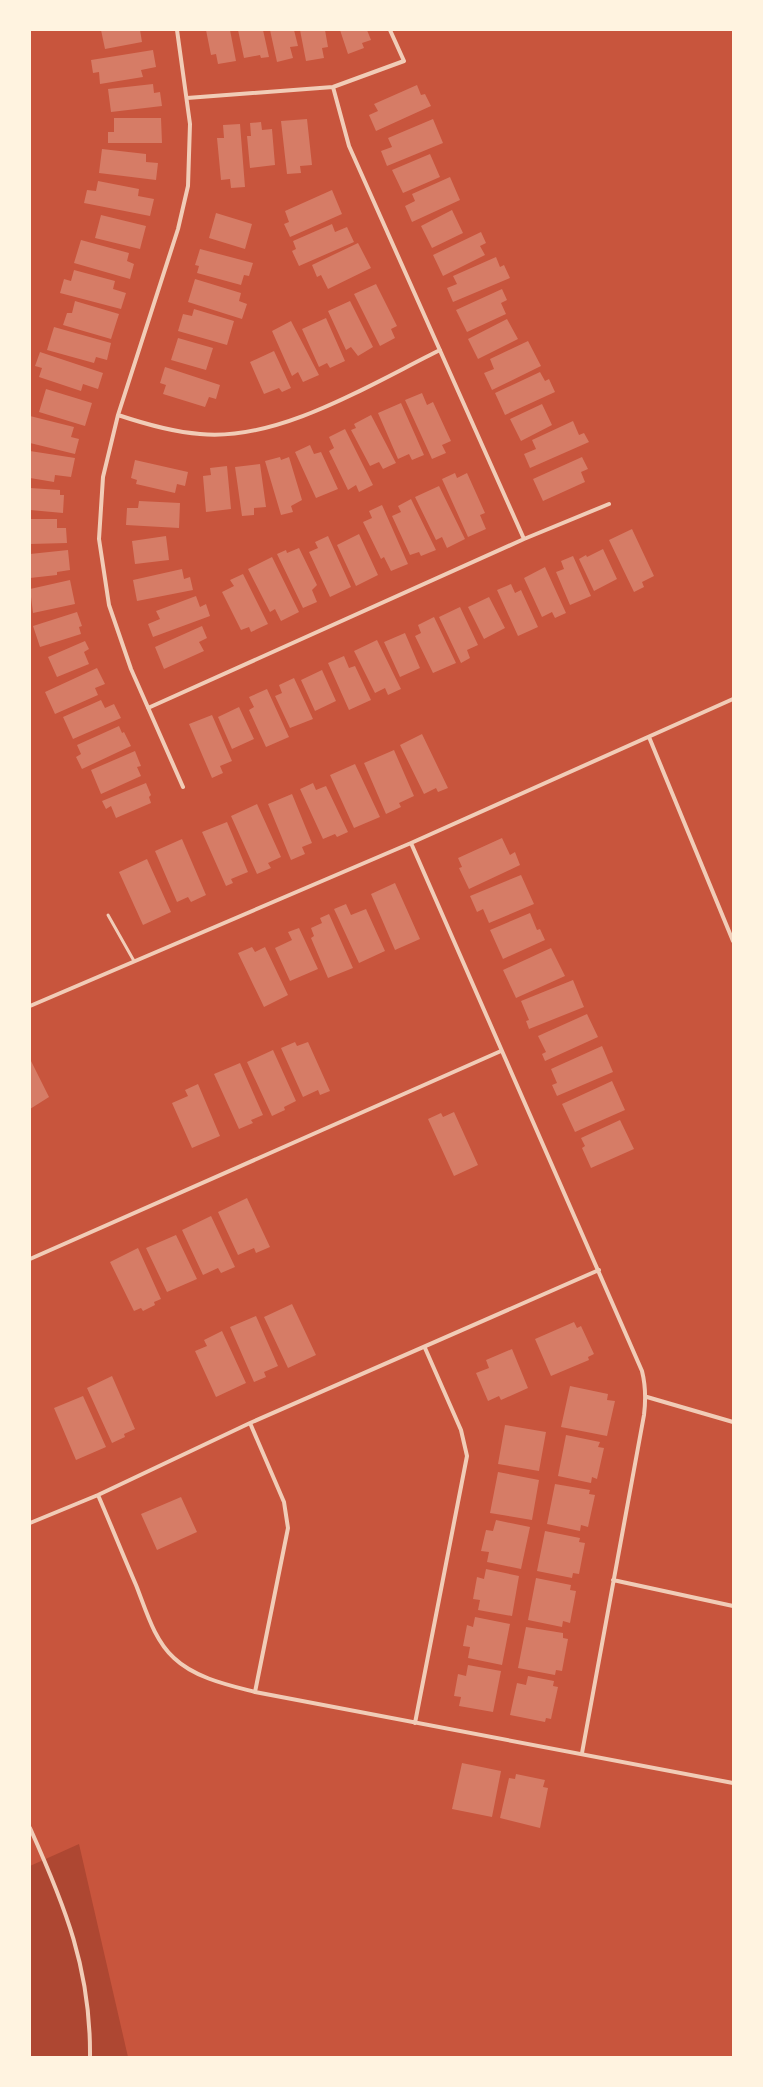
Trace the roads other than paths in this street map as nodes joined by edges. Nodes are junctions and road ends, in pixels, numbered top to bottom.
1 (178, 30) edge
2 (390, 30) edge
3 (333, 87) junction
4 (187, 98) junction
5 (440, 350) junction
6 (118, 415) junction
7 (608, 504) dead end
8 (524, 539) junction
9 (733, 700) edge
10 (148, 708) junction
11 (649, 737) junction
12 (183, 787) dead end
13 (411, 843) junction
14 (108, 915) dead end
15 (733, 941) edge
16 (134, 961) junction
17 (30, 1006) edge
18 (501, 1051) junction
19 (30, 1259) edge
20 (598, 1270) junction
21 (425, 1348) junction
22 (647, 1397) junction
23 (733, 1422) edge
24 (250, 1423) junction
25 (98, 1495) junction
26 (30, 1523) edge
27 (613, 1580) junction
28 (733, 1606) edge
29 (255, 1692) junction
30 (415, 1723) junction
31 (582, 1754) junction
32 (733, 1783) edge
33 (30, 1828) edge
34 (90, 2057) edge

1 - 4 street
2 - 3 street
3 - 4 street
3 - 5 street
4 - 6 street
5 - 6 street
5 - 8 street
6 - 10 street
7 - 8 street
8 - 10 street
9 - 11 street
10 - 12 street
11 - 13 street
11 - 15 street
13 - 16 street
13 - 18 street
14 - 16 lane
16 - 17 street
18 - 19 street
18 - 20 street
20 - 21 street
20 - 22 street
21 - 24 street
21 - 30 street
22 - 23 street
22 - 27 street
24 - 25 street
24 - 29 street
25 - 26 street
25 - 29 street
27 - 28 street
27 - 31 street
29 - 30 street
30 - 31 street
31 - 32 street
33 - 34 street

